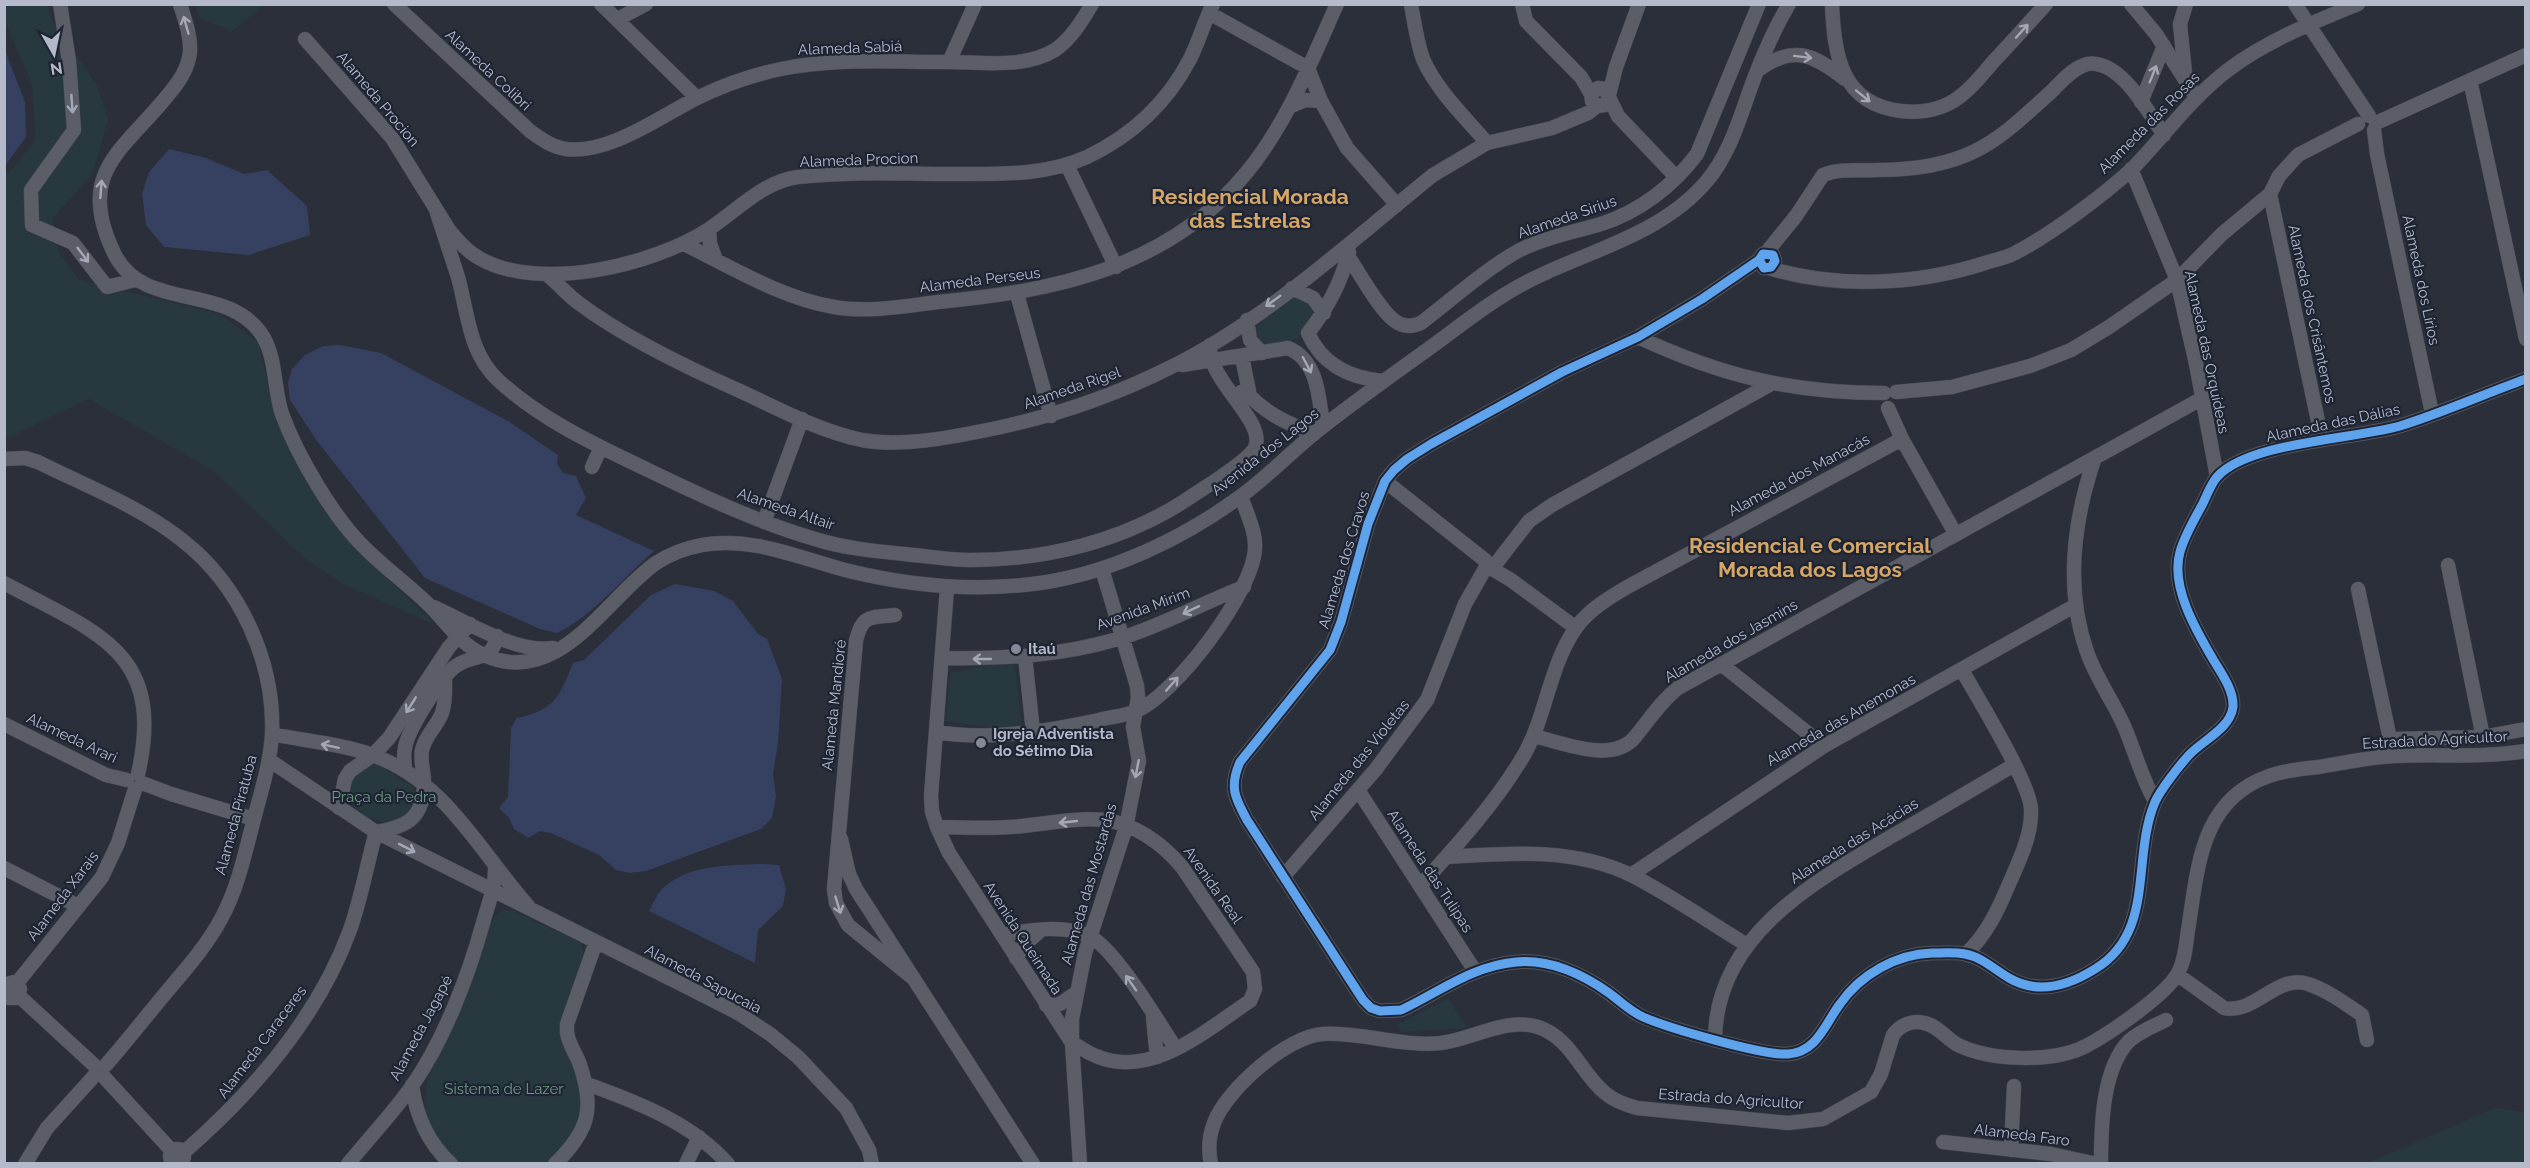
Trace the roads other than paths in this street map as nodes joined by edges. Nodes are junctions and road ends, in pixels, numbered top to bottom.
1 (60, 4) edge
2 (180, 4) edge
3 (394, 4) edge
4 (601, 4) edge
5 (646, 4) edge
6 (975, 4) edge
7 (1092, 4) edge
8 (1337, 4) edge
9 (1411, 4) edge
10 (1522, 4) edge
11 (1639, 4) edge
12 (1759, 4) edge
13 (1789, 4) edge
14 (1832, 4) edge
15 (2046, 4) edge
16 (2132, 4) edge
17 (2186, 4) edge
18 (2295, 4) edge
19 (2358, 4) edge
20 (1211, 9) edge
21 (618, 19) junction
22 (2307, 25) junction
23 (305, 39) dead end
24 (2164, 46) junction
25 (2526, 55) edge
26 (949, 62) junction
27 (1308, 68) junction
28 (1757, 71) junction
29 (2186, 79) junction
30 (1846, 80) junction
31 (2470, 80) junction
32 (1600, 97) junction
33 (2196, 97) junction
34 (697, 98) junction
35 (1321, 100) junction
36 (2141, 102) junction
37 (1290, 107) junction
38 (2367, 124) junction
39 (2164, 135) junction
40 (1487, 143) junction
41 (566, 149) joint
42 (1066, 165) junction
43 (2131, 169) junction
44 (1676, 177) junction
45 (2270, 194) junction
46 (1397, 205) junction
47 (437, 213) junction
48 (709, 229) junction
49 (1353, 240) junction
50 (684, 244) junction
51 (1331, 257) junction
52 (478, 258) junction
53 (716, 260) junction
54 (1347, 260) junction
55 (1767, 261) junction
56 (1116, 267) junction
57 (546, 274) junction
58 (458, 279) junction
59 (135, 280) junction
60 (2177, 280) junction
61 (1339, 285) junction
62 (1292, 288) junction
63 (1017, 294) junction
64 (1373, 295) junction
65 (1324, 313) junction
66 (1247, 320) junction
67 (1308, 333) junction
68 (1638, 337) junction
69 (2526, 339) edge
70 (1210, 345) junction
71 (1288, 348) junction
72 (1262, 353) junction
73 (1242, 357) junction
74 (1210, 361) junction
75 (1174, 366) junction
76 (2526, 379) edge
77 (1383, 381) junction
78 (1771, 384) junction
79 (1230, 392) junction
80 (1246, 393) junction
81 (2201, 399) junction
82 (1891, 400) junction
83 (2432, 413) junction
84 (1051, 416) junction
85 (802, 419) junction
86 (1318, 430) junction
87 (1902, 439) junction
88 (2322, 440) junction
89 (601, 447) junction
90 (4, 459) edge
91 (2094, 460) junction
92 (592, 467) dead end
93 (2217, 477) junction
94 (1385, 481) junction
95 (1241, 496) junction
96 (764, 522) junction
97 (1955, 533) junction
98 (1492, 564) junction
99 (2448, 566) dead end
100 (1102, 569) junction
101 (4, 583) edge
102 (1244, 587) junction
103 (947, 588) junction
104 (2358, 589) dead end
105 (428, 604) junction
106 (2076, 605) junction
107 (895, 615) dead end
108 (470, 624) junction
109 (1576, 628) junction
110 (497, 636) junction
111 (457, 637) junction
112 (1121, 638) junction
113 (564, 646) junction
114 (485, 656) junction
115 (1026, 656) junction
116 (942, 658) junction
117 (1721, 664) junction
118 (1962, 670) junction
119 (438, 680) junction
120 (1135, 712) junction
121 (4, 724) edge
122 (2526, 729) edge
123 (404, 730) junction
124 (936, 732) junction
125 (1033, 732) junction
126 (272, 734) junction
127 (1534, 736) junction
128 (2483, 736) junction
129 (2390, 739) junction
130 (1824, 746) junction
131 (2526, 751) edge
132 (373, 756) junction
133 (2379, 758) junction
134 (269, 760) junction
135 (2014, 765) junction
136 (405, 771) junction
137 (135, 781) junction
138 (424, 783) junction
139 (1358, 790) junction
140 (2155, 801) junction
141 (339, 808) junction
142 (254, 819) junction
143 (838, 826) junction
144 (1126, 826) junction
145 (937, 827) junction
146 (376, 832) junction
147 (1447, 857) junction
148 (495, 866) junction
149 (4, 867) edge
150 (849, 874) junction
151 (1631, 875) junction
152 (1283, 876) junction
153 (834, 877) junction
154 (1420, 886) junction
155 (492, 891) junction
156 (78, 906) junction
157 (533, 912) junction
158 (1070, 930) junction
159 (1040, 931) junction
160 (1002, 935) junction
161 (886, 936) junction
162 (1090, 936) junction
163 (596, 942) junction
164 (1747, 945) junction
165 (875, 946) junction
166 (1085, 952) junction
167 (1966, 954) junction
168 (1112, 955) junction
169 (1016, 958) junction
170 (1474, 971) junction
171 (2178, 975) junction
172 (914, 979) junction
173 (8, 990) edge
174 (1076, 993) junction
175 (1046, 1005) junction
176 (1153, 1013) junction
177 (2166, 1020) dead end
178 (1715, 1039) junction
179 (2367, 1040) dead end
180 (1072, 1043) junction
181 (1176, 1049) junction
182 (1097, 1057) junction
183 (1157, 1057) junction
184 (100, 1071) junction
185 (1073, 1074) junction
186 (586, 1084) junction
187 (412, 1085) junction
188 (2014, 1086) dead end
189 (699, 1137) junction
190 (1943, 1142) dead end
191 (2011, 1150) junction
192 (177, 1159) edge
193 (25, 1164) edge
194 (348, 1164) edge
195 (451, 1164) edge
196 (555, 1164) edge
197 (686, 1164) edge
198 (728, 1164) edge
199 (872, 1164) edge
200 (1033, 1164) edge
201 (1080, 1164) edge
202 (1211, 1164) edge
203 (2099, 1164) edge

1 -> 59 street
59 -> 2 street, Avenida dos Lagos
3 - 41 street, Alameda Colibri
4 - 21 street
5 - 21 street
6 - 26 street
7 - 26 street, Alameda Sabiá
8 - 27 street, Alameda Perseus
9 - 40 street
10 - 32 street
11 - 32 street, Alameda Rigel
12 - 44 street, Alameda Sirius
13 - 28 street, Avenida dos Lagos
14 - 30 street
30 -> 15 street
16 - 24 street
17 - 29 street
18 - 22 street
19 - 22 street, Alameda das Rosas
20 - 27 street
20 - 42 street, Alameda Procion
21 - 34 street
22 - 33 street, Alameda das Rosas
22 - 38 street, Alameda dos Lírios
23 - 47 street, Alameda Procion
24 - 29 street
36 -> 24 street
25 - 31 street
26 - 34 street, Alameda Sabiá
27 - 35 street
27 - 37 street, Alameda Perseus
28 -> 30 street
28 - 77 street, Avenida dos Lagos
29 - 33 street
31 - 38 street
31 - 69 street
32 - 40 street, Alameda Rigel
32 - 44 street
33 - 39 street, Alameda das Rosas
34 - 41 street, Alameda Sabiá
35 - 37 street
35 - 46 street
36 - 39 street
36 - 55 street
37 - 56 street, Alameda Perseus
38 - 45 street
38 - 83 street, Alameda dos Lírios
39 - 43 street, Alameda das Rosas
40 - 46 street, Alameda Rigel
42 - 48 street, Alameda Procion
42 - 56 street
43 - 55 street, Alameda das Rosas
43 - 60 street, Alameda das Orquídeas
44 - 64 street, Alameda Sirius
45 - 60 street
45 - 88 street, Alameda dos Crisântemos
46 - 49 street, Alameda Rigel
47 - 52 street, Alameda Procion
47 - 58 street, Alameda Altair
48 - 50 street, Alameda Procion
48 - 53 street
49 - 51 street, Alameda Rigel
49 - 54 street
50 - 53 street, Alameda Perseus
50 - 57 street, Alameda Procion
51 - 54 street
51 - 62 street, Alameda Rigel
52 - 57 street, Alameda Procion
52 - 58 street
53 - 63 street, Alameda Perseus
54 - 61 street
54 - 64 street, Alameda Sirius
55 - 68 street, Alameda dos Cravos
56 - 63 street, Alameda Perseus
57 - 85 street, Alameda Rigel
58 - 89 street, Alameda Altair
59 - 105 street, Avenida dos Lagos
60 - 81 street, Alameda das Orquídeas
60 - 82 street
61 - 64 street
61 - 65 street
62 - 65 street
62 -> 66 street, Alameda Rigel
63 - 84 street
65 - 67 street
66 - 70 street, Alameda Rigel
66 - 72 street
67 - 71 street
67 - 77 street
68 - 78 street
68 - 94 street, Alameda dos Cravos
70 - 74 street
70 - 75 street, Alameda Rigel
71 - 72 street
71 -> 86 street
72 - 73 street
73 - 74 street
73 - 80 street
74 - 75 street
74 - 79 street
75 - 84 street, Alameda Rigel
76 - 83 street, Alameda das Dálias
77 - 86 street, Avenida dos Lagos
78 - 82 street
78 - 98 street, Alameda das Violetas
79 - 80 street
79 - 96 street, Alameda Altair
80 - 86 street
81 - 91 street, Alameda dos Jasmins
81 - 93 street, Alameda das Orquídeas
82 - 87 street
83 - 88 street, Alameda das Dálias
84 - 85 street, Alameda Rigel
85 - 96 street
86 - 95 street, Avenida dos Lagos
87 - 97 street
87 - 109 street, Alameda dos Manacás
88 - 93 street, Alameda das Dálias
89 - 92 street
89 - 96 street, Alameda Altair
90 - 126 street, Alameda Piratuba
91 - 97 street, Alameda dos Jasmins
91 - 106 street
93 - 140 street
94 - 98 street
94 - 152 street, Alameda dos Cravos
95 - 100 street, Avenida dos Lagos
95 - 102 street
97 - 117 street, Alameda dos Jasmins
98 - 109 street
98 - 139 street, Alameda das Violetas
99 - 128 street
100 - 103 street, Avenida dos Lagos
100 - 112 street, Alameda das Mostardas
101 - 137 street, Alameda Xarais
102 -> 112 street, Avenida Mirim
120 -> 102 street
103 - 113 street, Avenida dos Lagos
103 - 116 street, Avenida Queimada
104 - 129 street
105 - 108 street, Avenida dos Lagos
105 - 111 street, Avenida dos Lagos
106 - 118 street, Alameda das Anemonas
106 - 140 street
107 - 143 street, Alameda Mandioré
108 - 110 street, Avenida dos Lagos
108 - 111 street
109 - 127 street, Alameda dos Manacás
110 - 113 street, Avenida dos Lagos
110 - 114 street
111 - 114 street, Avenida dos Lagos
111 - 119 street
112 - 115 street, Avenida Mirim
112 - 120 street, Alameda das Mostardas
113 - 114 street, Avenida dos Lagos
114 - 119 street
115 -> 116 street, Avenida Mirim
115 - 125 street
116 - 124 street, Avenida Queimada
117 - 127 street, Alameda dos Jasmins
117 - 130 street
118 - 130 street, Alameda das Anemonas
118 - 135 street
119 - 123 street
119 - 138 street
120 - 125 street
120 -> 144 street, Alameda das Mostardas
121 - 137 street, Alameda Arari
122 - 128 street
123 - 132 street
123 - 136 street
124 - 125 street
124 - 145 street, Avenida Queimada
132 -> 126 street
126 - 134 street, Alameda Piratuba
127 - 147 street, Alameda dos Manacás
128 - 129 street
129 - 133 street
130 - 151 street, Alameda das Anemonas
131 - 133 street, Estrada do Agricultor
132 - 136 street
132 - 141 street
133 - 171 street, Estrada do Agricultor
134 - 141 street
134 - 142 street, Alameda Piratuba
135 - 164 street, Alameda das Acácias
135 - 167 street
136 - 138 street
137 - 142 street, Alameda Arari
137 - 156 street, Alameda Xarais
138 - 146 street
138 - 148 street
139 - 152 street, Alameda das Violetas
139 - 154 street, Alameda das Tulipas
140 - 167 street
141 - 146 street
142 - 184 street, Alameda Piratuba
143 - 150 street, Alameda Mandioré
143 - 153 street, Alameda Mandioré
144 -> 145 street, Avenida Real
144 - 162 street, Alameda das Mostardas
144 - 181 street, Avenida Real
145 - 160 street, Avenida Queimada
146 -> 155 street, Alameda Sapucaia
146 - 192 street, Alameda Caraceres
147 - 151 street
147 - 154 street, Alameda dos Manacás
148 - 155 street, Alameda Jagapé
148 - 157 street
149 - 156 street
150 - 153 street
150 - 161 street, Alameda Mandioré
151 - 164 street
152 - 170 street, Alameda dos Cravos
153 -> 165 street, Alameda Mandioré
154 - 170 street, Alameda das Tulipas
155 - 157 street, Alameda Sapucaia
155 - 187 street, Alameda Jagapé
156 - 173 street, Alameda Xarais
157 - 163 street, Alameda Sapucaia
158 - 159 street
158 - 162 street
158 - 166 street
159 - 160 street
159 - 169 street
160 - 169 street, Avenida Queimada
161 - 165 street
161 - 172 street, Alameda Mandioré
162 - 166 street, Alameda das Mostardas
162 - 168 street
163 - 186 street
163 - 199 street, Alameda Sapucaia
164 - 178 street, Alameda das Acácias
165 - 172 street, Alameda Mandioré
166 - 168 street
166 - 174 street, Alameda das Mostardas
167 - 178 street
176 -> 168 street
169 - 175 street, Avenida Queimada
170 - 178 street
171 - 179 street
171 - 202 street, Estrada do Agricultor
172 - 200 street, Alameda Mandioré
173 - 184 street
174 - 175 street
174 - 180 street, Alameda das Mostardas
175 - 180 street, Avenida Queimada
176 - 181 street
176 - 183 street
177 - 203 street
180 - 182 street, Avenida Real
180 - 185 street
181 - 183 street, Avenida Real
182 - 183 street, Avenida Real
182 - 185 street
184 - 192 street
184 - 193 street, Alameda Piratuba
185 - 201 street
186 - 189 street
186 - 196 street
187 - 194 street, Alameda Jagapé
187 - 195 street
188 - 191 street
189 - 197 street
189 - 198 street
190 - 191 street, Alameda Faro
191 - 203 street, Alameda Faro

